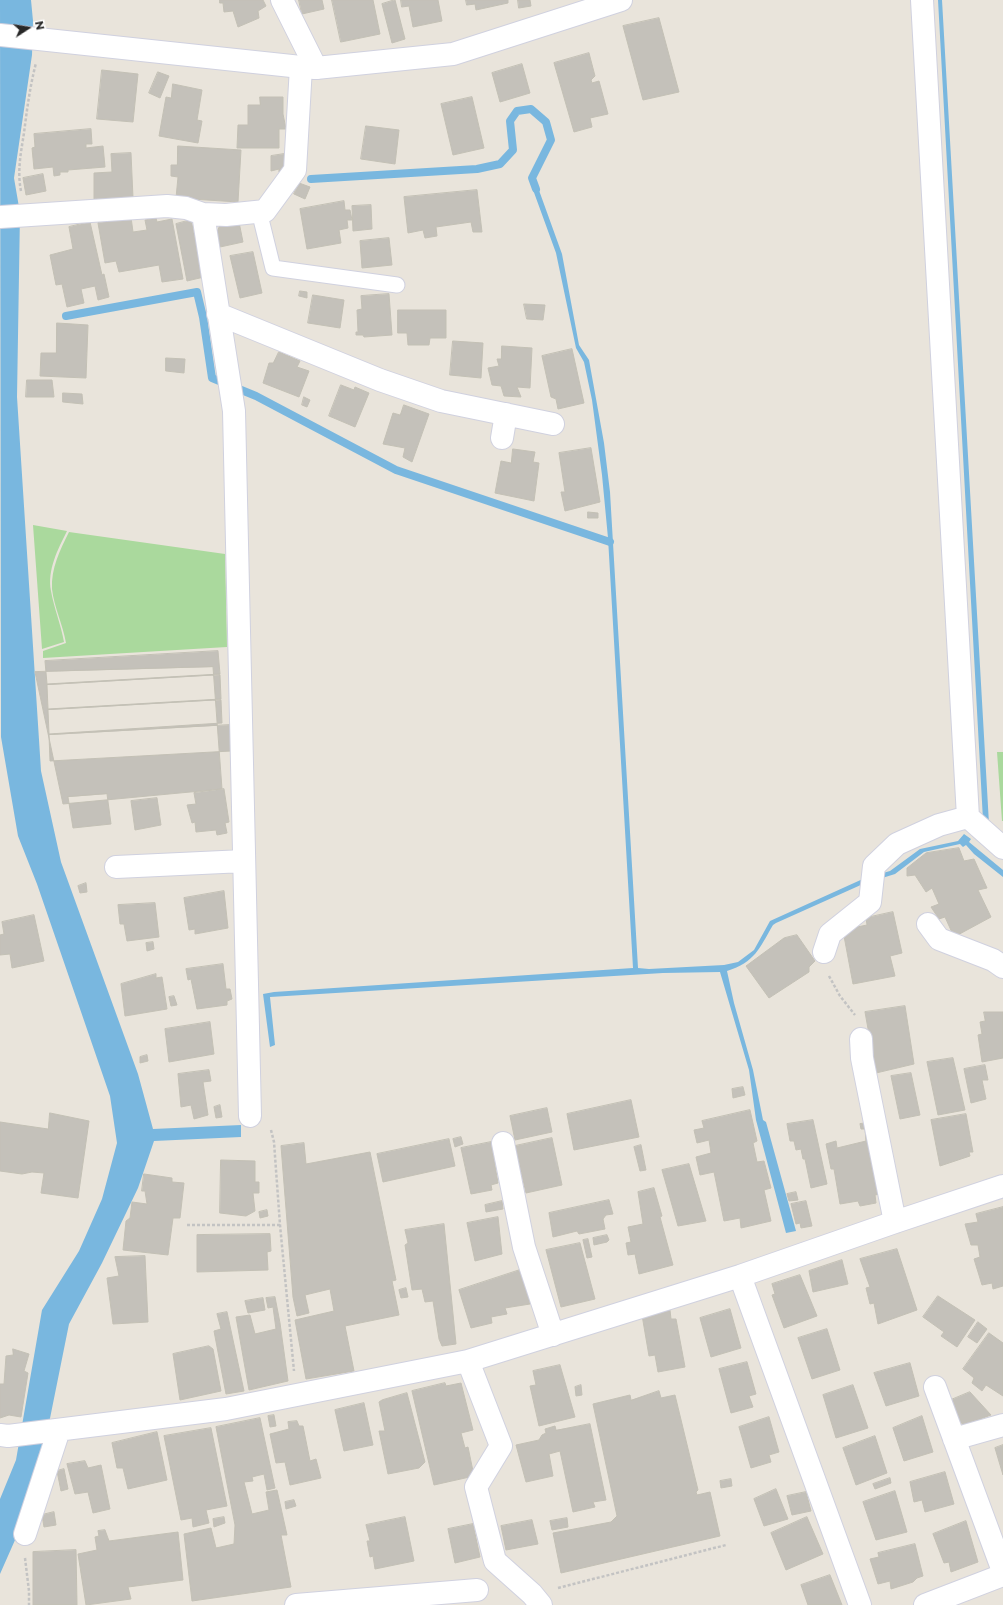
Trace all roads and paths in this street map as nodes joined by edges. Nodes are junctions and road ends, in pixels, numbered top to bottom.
1 (282, 0) edge
2 (922, 0) edge
3 (608, 2) edge
4 (0, 35) edge
5 (42, 39) junction
6 (309, 68) junction
7 (259, 211) junction
8 (25, 214) junction
9 (203, 214) junction
10 (0, 216) edge
11 (397, 285) dead end
12 (218, 314) junction
13 (506, 414) junction
14 (553, 424) dead end
15 (502, 438) dead end
16 (968, 817) junction
17 (1003, 848) edge
18 (244, 861) junction
19 (116, 867) dead end
20 (928, 924) dead end
21 (824, 952) joint
22 (1003, 967) edge
23 (861, 1039) joint
24 (250, 1109) joint
25 (503, 1143) dead end
26 (1003, 1186) edge
27 (895, 1222) junction
28 (187, 1225) dead end
29 (280, 1225) junction
30 (740, 1276) junction
31 (553, 1335) junction
32 (468, 1361) junction
33 (935, 1387) dead end
34 (303, 1394) junction
35 (1003, 1425) edge
36 (59, 1430) junction
37 (0, 1435) edge
38 (954, 1439) junction
39 (25, 1534) joint
40 (726, 1545) dead end
41 (1003, 1571) edge
42 (1003, 1575) edge
43 (477, 1590) dead end
44 (536, 1600) edge
45 (29, 1605) edge
46 (296, 1605) edge
47 (860, 1605) edge
48 (925, 1605) edge

1 - 6 street
2 - 16 street
3 - 6 street
4 - 5 street
5 - 6 street
5 - 8 path
6 - 7 street
7 - 9 street
7 - 11 lane
8 - 9 street
8 - 10 street
9 - 12 street
12 - 13 street
12 - 18 street
13 - 14 street
13 - 15 street
16 - 17 street
16 - 21 street
18 - 19 street
18 - 24 street
20 - 22 street
21 - 23 path
23 - 27 street
24 - 29 path
25 - 31 street
26 - 27 street
27 - 30 street
28 - 29 path
29 - 34 path
30 - 31 street
30 - 47 street
31 - 32 street
32 - 34 street
32 - 44 street
33 - 38 street
34 - 36 street
35 - 38 street
36 - 37 street
36 - 39 street
38 - 41 street
39 - 45 path
40 - 44 path
42 - 48 street
43 - 46 street

